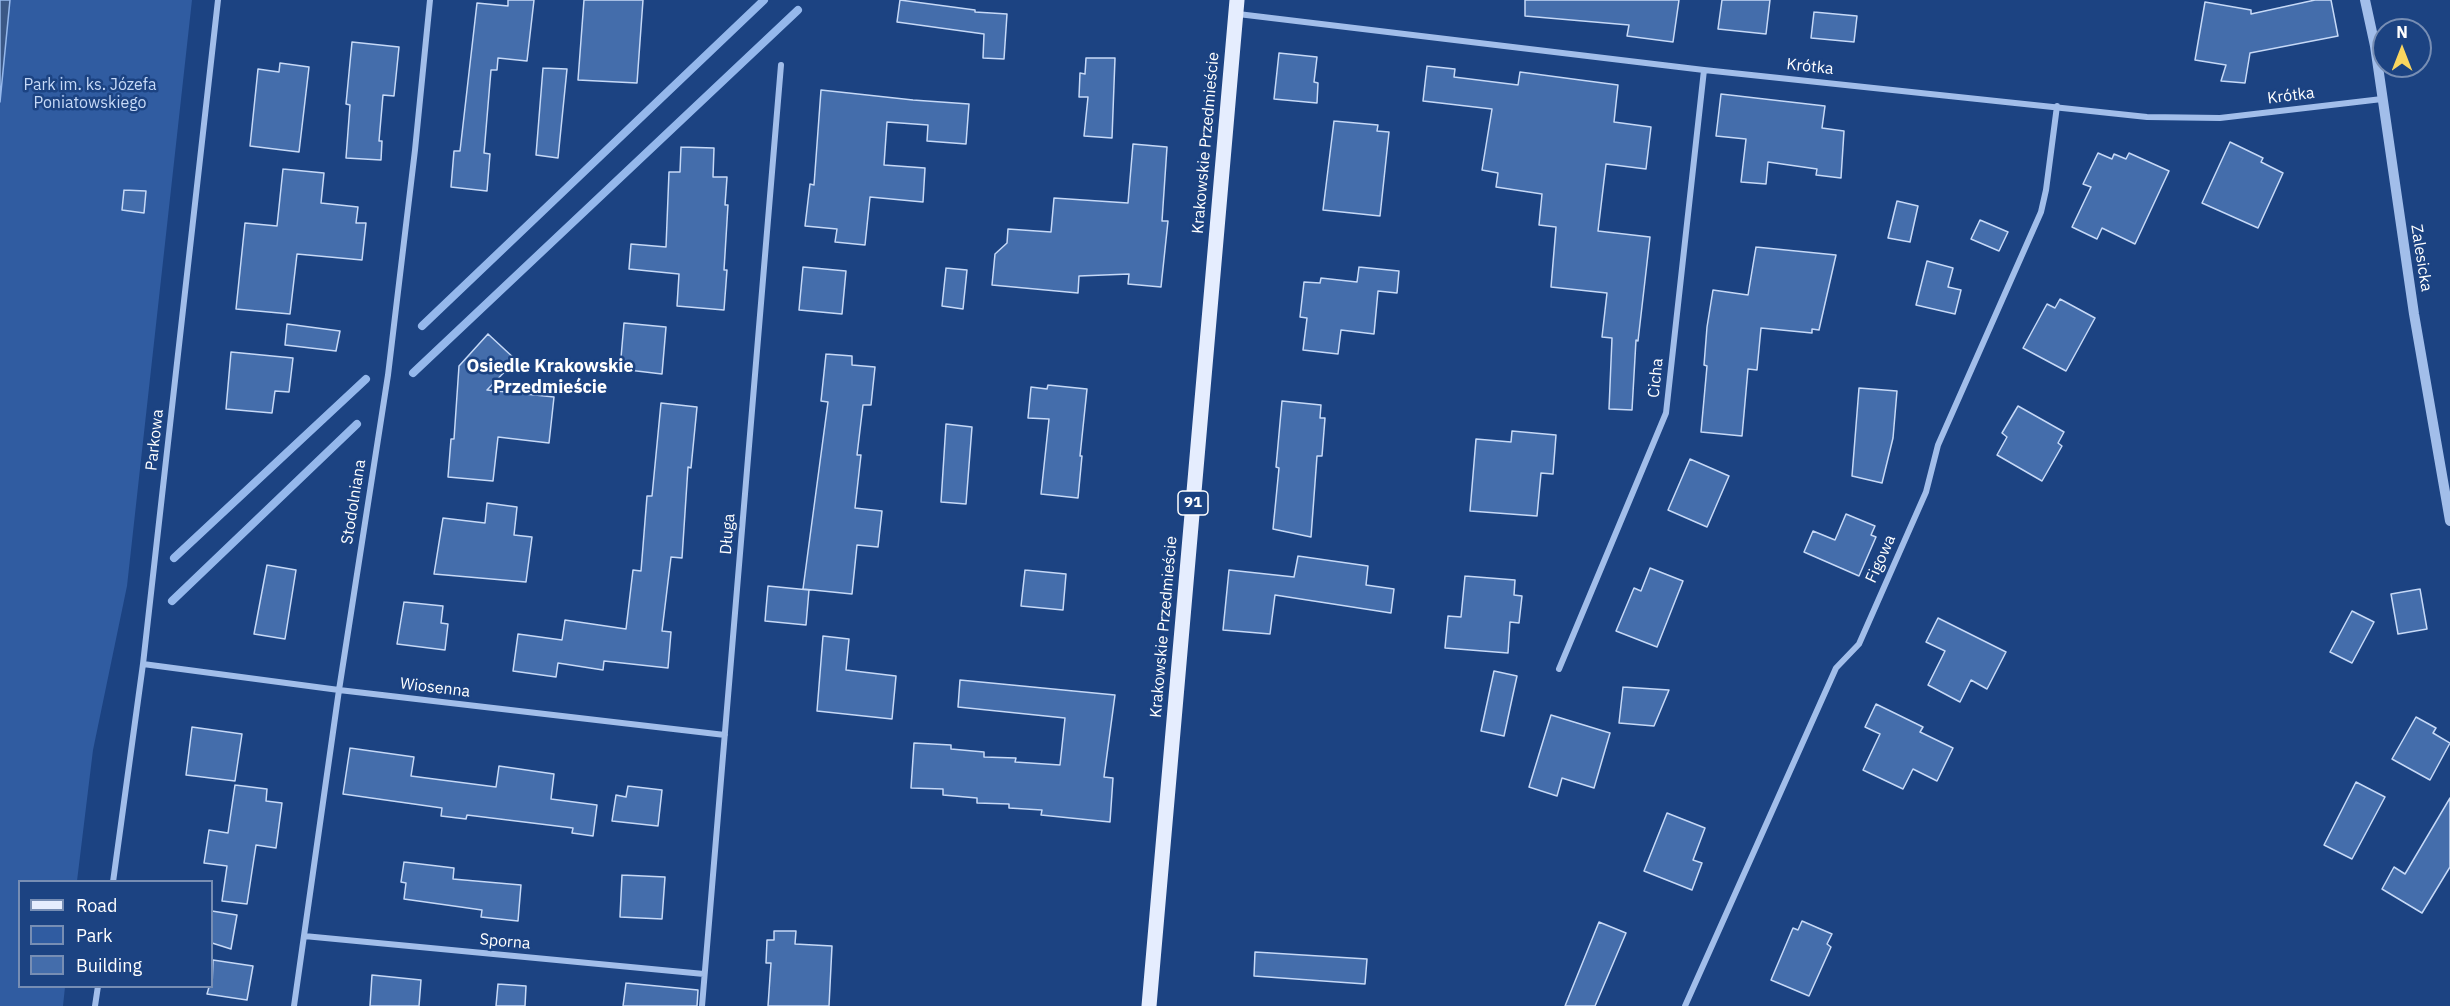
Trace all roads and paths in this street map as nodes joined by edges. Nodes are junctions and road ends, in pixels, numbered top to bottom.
1 (218, 0) edge
2 (430, 0) edge
3 (2365, 0) edge
4 (1237, 7) edge
5 (781, 65) dead end
6 (1704, 70) junction
7 (2382, 99) junction
8 (2057, 106) junction
9 (2450, 521) edge
10 (143, 664) junction
11 (1559, 669) dead end
12 (339, 690) junction
13 (725, 735) junction
14 (112, 880) edge
15 (304, 936) junction
16 (704, 974) junction
17 (98, 988) edge
18 (95, 1006) edge
19 (294, 1006) edge
20 (702, 1006) edge
21 (1149, 1006) edge
22 (1685, 1006) edge

1 - 10 street, Parkowa
2 - 12 street, Stodolniana
3 - 7 street, Zalesicka
4 - 6 street, Krótka
4 - 21 main road, Krakowskie Przedmieście / 91
5 - 13 street, Długa
6 - 8 street, Krótka
6 - 11 street, Cicha
7 - 8 street, Krótka
7 - 9 street, Zalesicka
8 - 22 street, Figowa
10 - 12 street, Wiosenna
10 - 14 street, Parkowa
12 - 13 street, Wiosenna
12 - 15 street, Stodolniana
13 - 16 street, Długa
15 - 16 street, Sporna
15 - 19 street, Stodolniana
16 - 20 street, Długa
17 - 18 street

